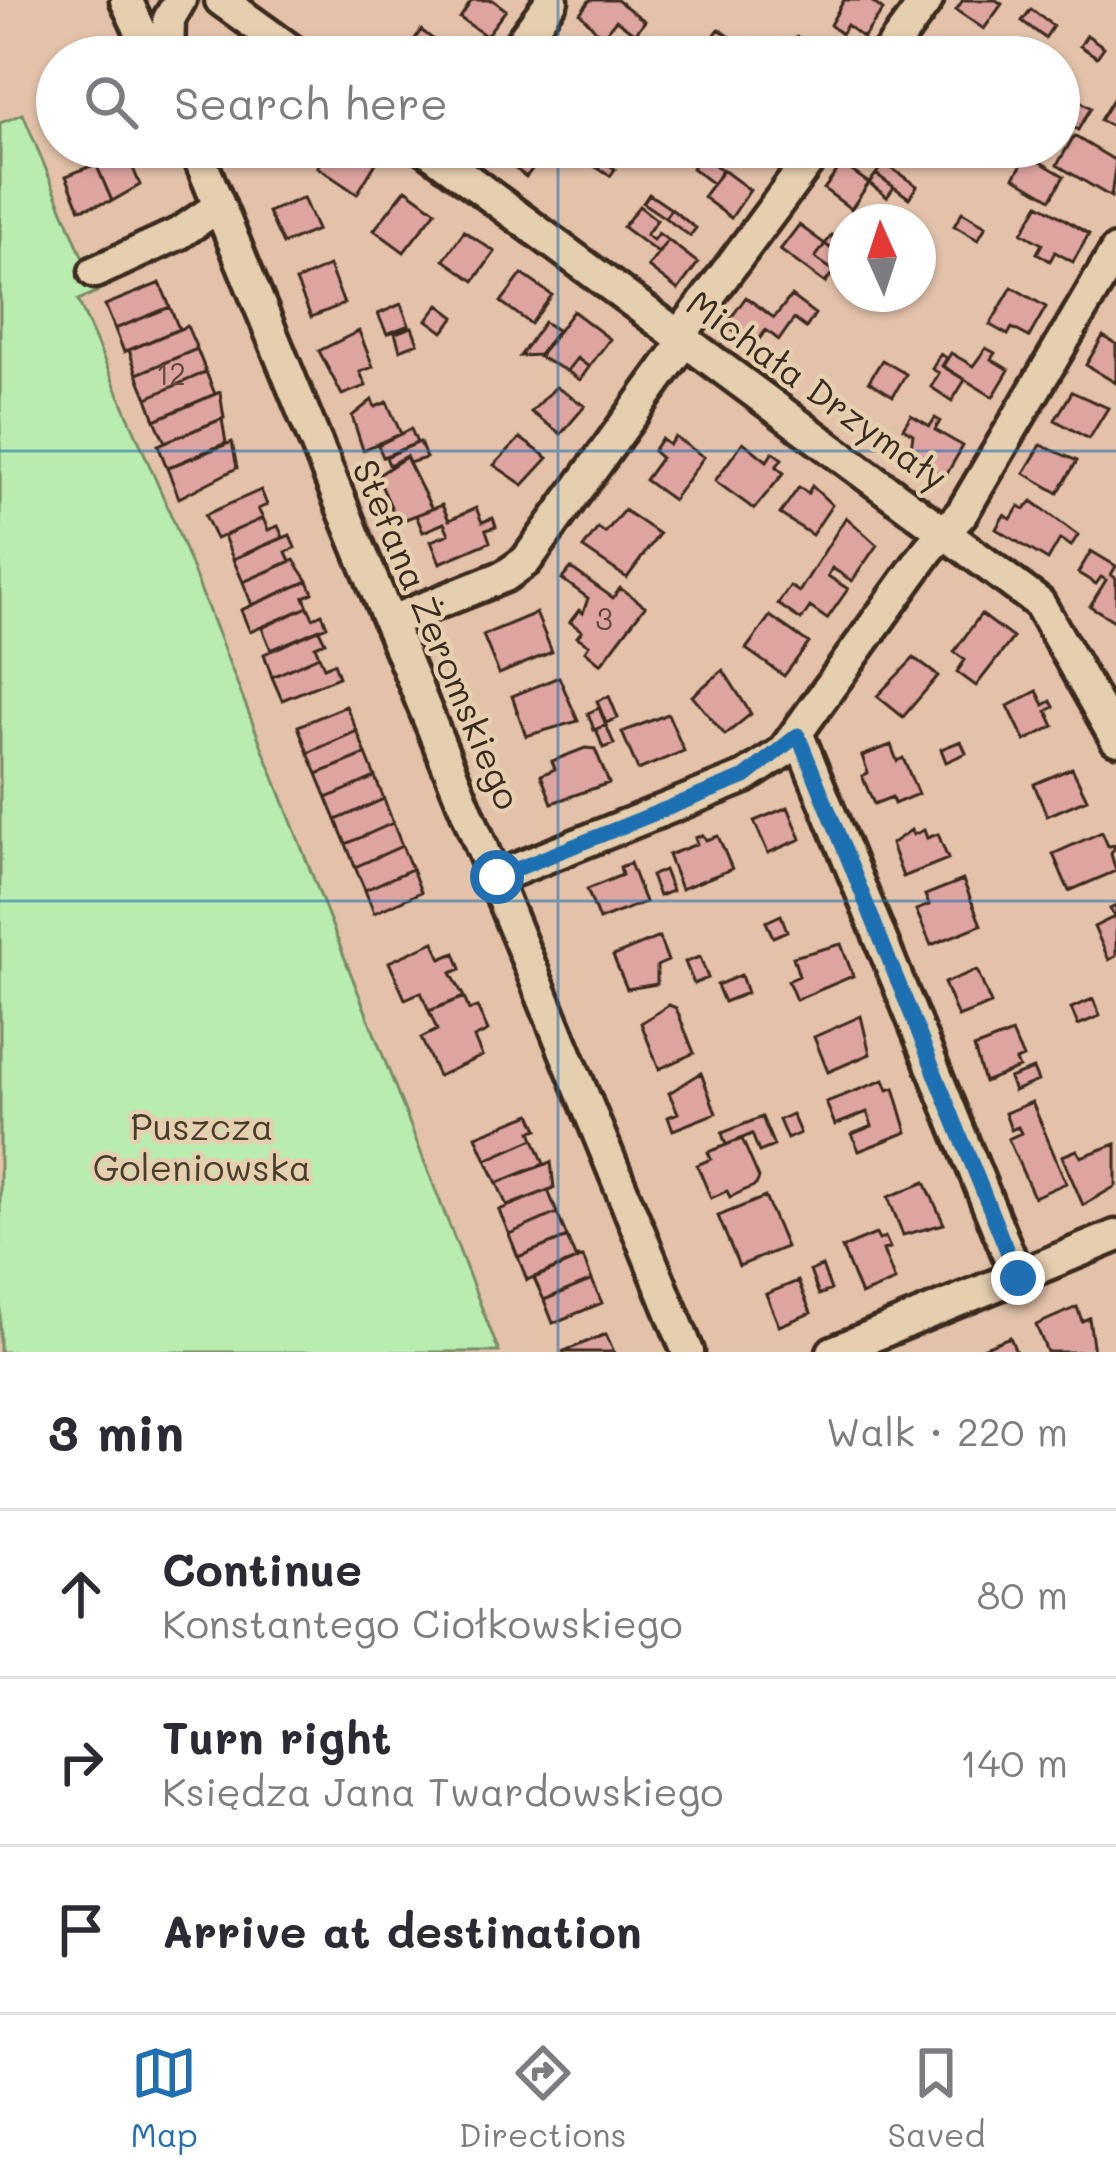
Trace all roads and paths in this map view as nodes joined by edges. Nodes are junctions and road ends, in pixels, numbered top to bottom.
1 (126, 0) edge
2 (180, 0) edge
3 (221, 0) edge
4 (552, 0) edge
5 (927, 0) edge
6 (143, 36) edge
7 (169, 36) edge
8 (271, 36) edge
9 (525, 36) edge
10 (900, 36) edge
11 (204, 168) edge
12 (458, 168) edge
13 (803, 168) edge
14 (219, 206) junction
15 (1116, 251) edge
16 (95, 272) dead end
17 (682, 340) junction
18 (946, 530) junction
19 (389, 622) junction
20 (798, 735) junction
21 (1116, 739) edge
22 (497, 877) junction
23 (1116, 1236) edge
24 (1018, 1278) junction
25 (688, 1352) edge
26 (832, 1352) edge

1 - 6 street
2 - 7 street
3 - 8 street
4 - 9 street
5 - 10 street
11 - 14 street, Stefana Żeromskiego
12 - 17 street, Michała Drzymały
13 - 17 street
14 - 16 street
14 - 19 street, Stefana Żeromskiego
15 - 18 street
17 - 18 street, Michała Drzymały
17 - 19 street
18 - 20 street
18 - 21 street, Michała Drzymały
19 - 22 street, Stefana Żeromskiego
20 - 22 street
20 - 24 street
22 - 25 street, Stefana Żeromskiego
23 - 24 street
24 - 26 street

